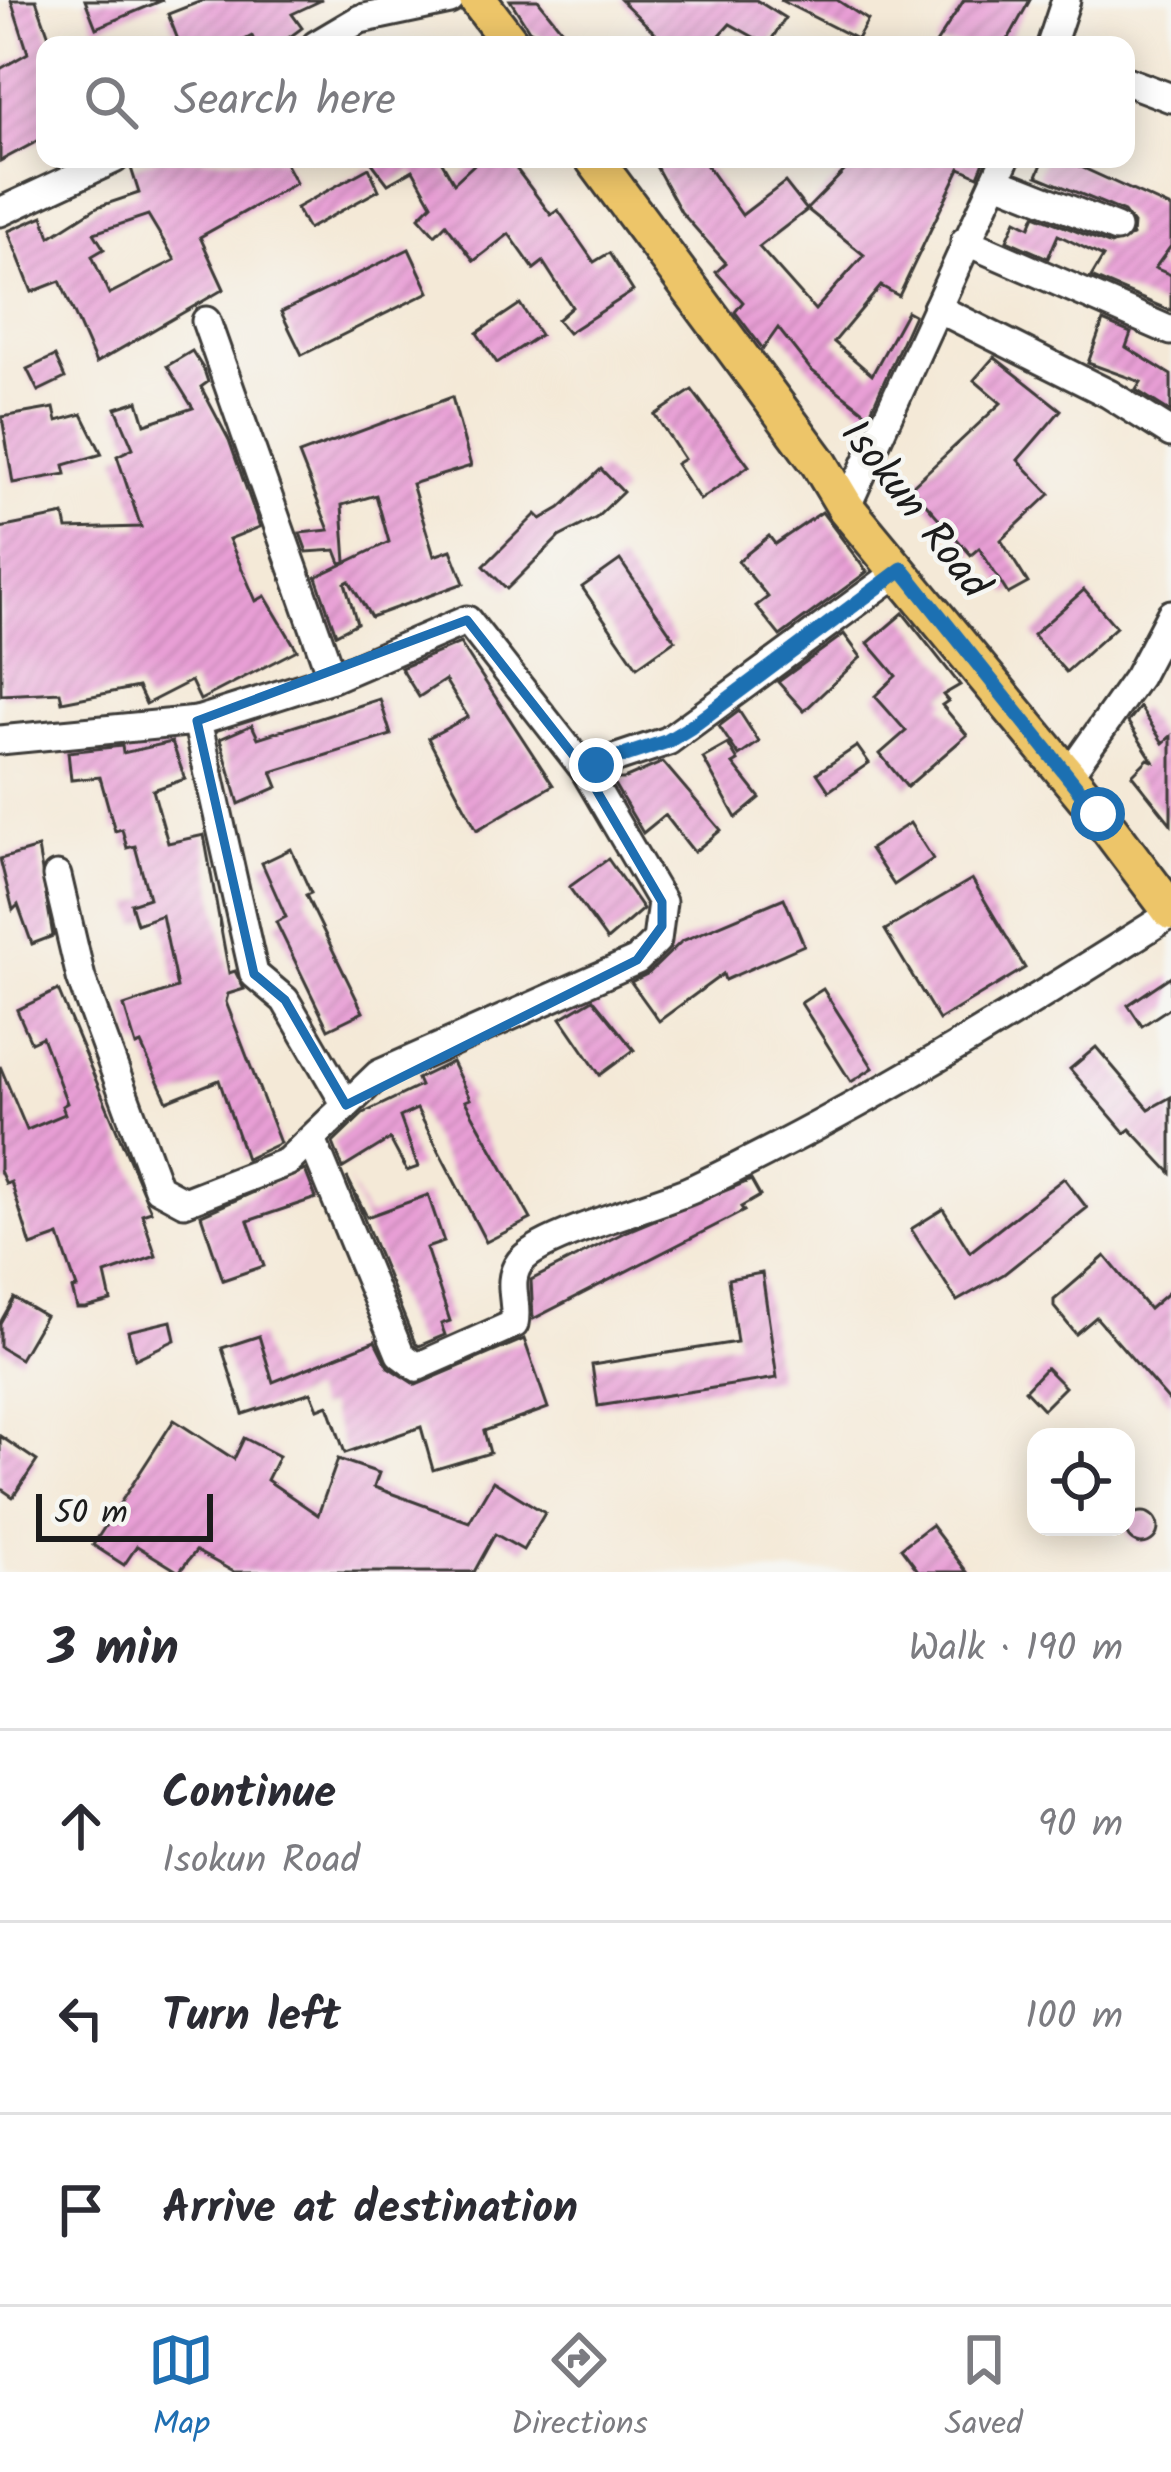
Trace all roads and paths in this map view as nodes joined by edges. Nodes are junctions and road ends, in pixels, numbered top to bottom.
1 (1066, 0) edge
2 (476, 2) edge
3 (366, 9) edge
4 (328, 36) edge
5 (504, 36) edge
6 (1054, 36) edge
7 (1135, 84) edge
8 (1171, 98) edge
9 (95, 168) edge
10 (600, 168) edge
11 (1001, 170) edge
12 (0, 212) edge
13 (1116, 228) dead end
14 (965, 241) junction
15 (937, 308) junction
16 (206, 321) dead end
17 (1171, 331) edge
18 (1171, 434) edge
19 (846, 508) junction
20 (902, 569) junction
21 (1171, 614) edge
22 (332, 678) junction
23 (197, 721) junction
24 (0, 740) edge
25 (584, 769) junction
26 (1067, 776) junction
27 (57, 876) dead end
28 (1171, 913) edge
29 (346, 1105) junction
30 (312, 1140) junction

1 - 6 street
2 - 3 street
2 - 5 main road
3 - 4 street
7 - 8 street
9 - 12 street
10 - 19 main road, Isokun Road
11 - 13 street
11 - 14 street
14 - 15 street
14 - 17 street
15 - 18 street
15 - 19 street
16 - 22 street
19 - 20 main road, Isokun Road
20 - 25 street
20 - 26 main road, Isokun Road
21 - 26 street
22 - 23 street
22 - 25 street
23 - 24 street
23 - 29 street
25 - 29 street
26 - 28 main road, Isokun Road
27 - 30 street
28 - 30 street
29 - 30 street

